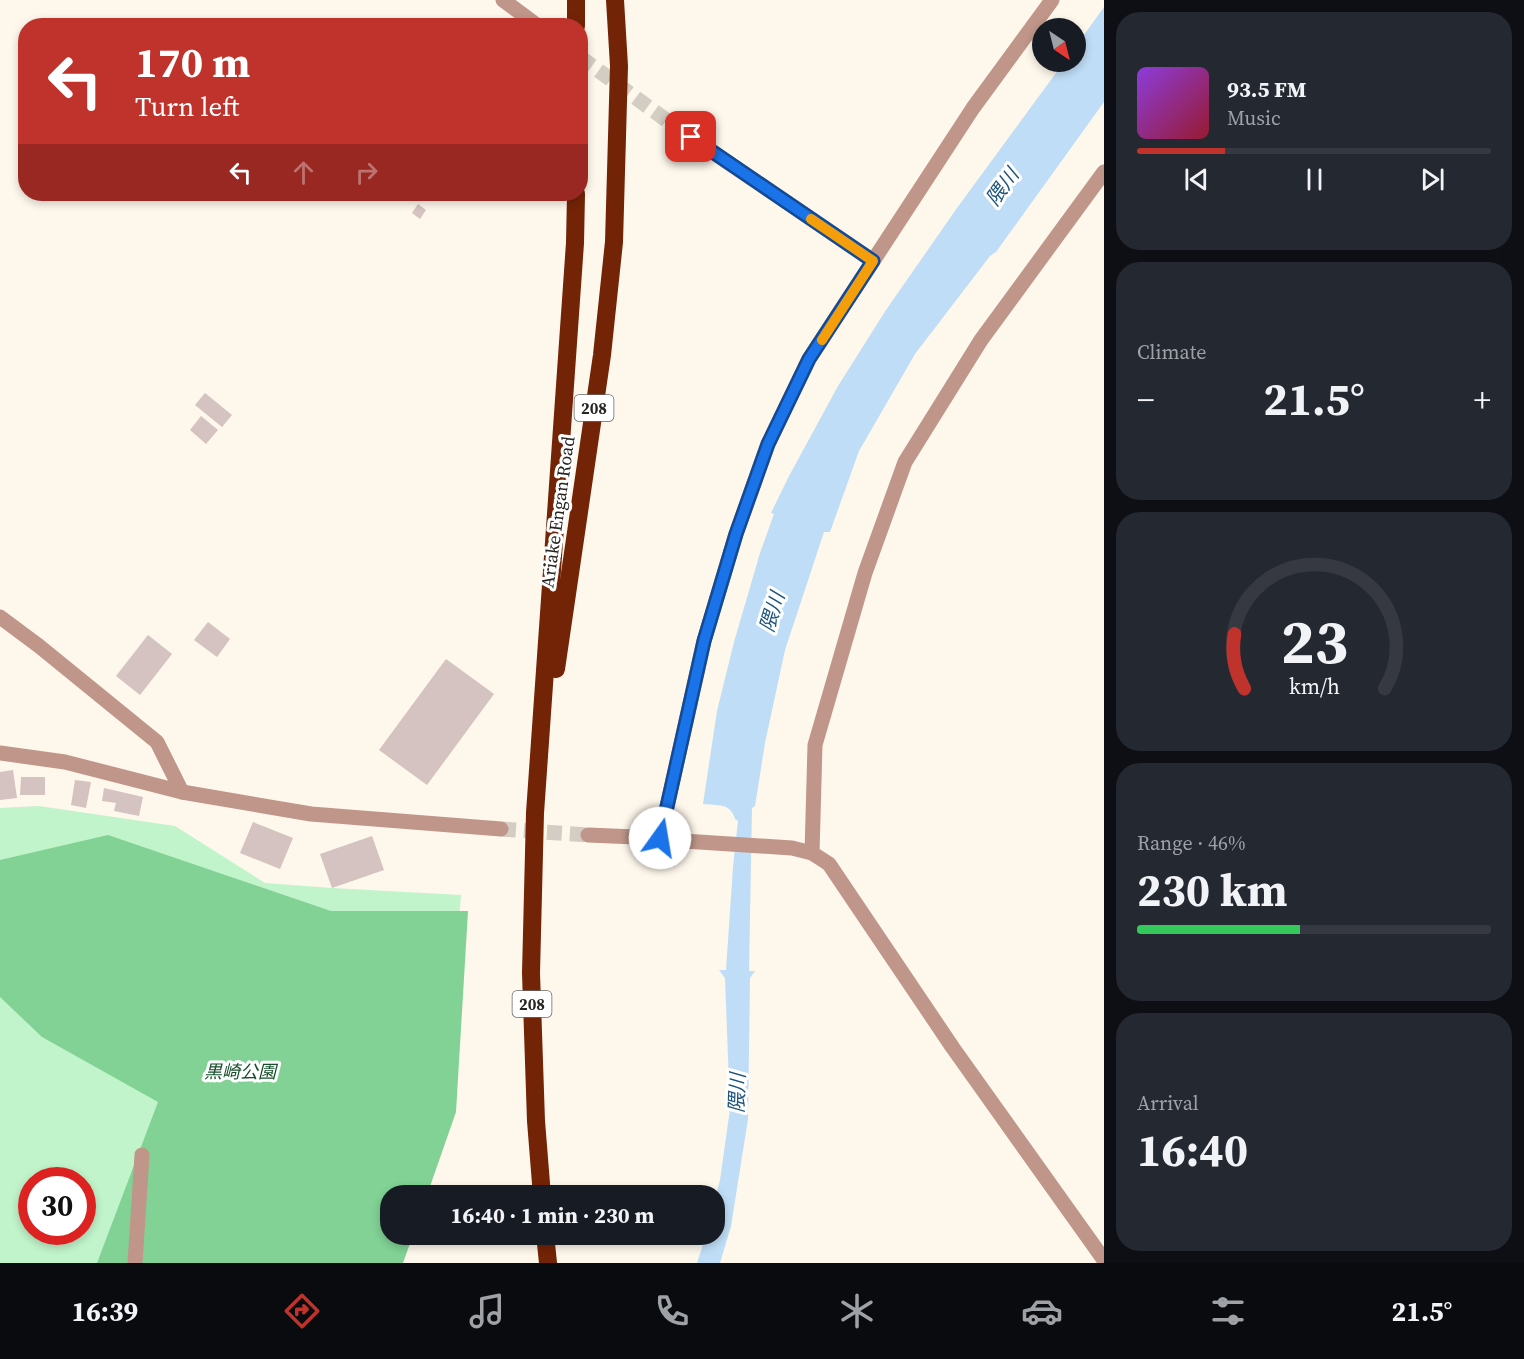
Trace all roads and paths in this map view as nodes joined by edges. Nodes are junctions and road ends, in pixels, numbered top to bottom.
1 (503, 0) edge
2 (576, 0) edge
3 (615, 0) edge
4 (1052, 0) edge
5 (527, 18) edge
6 (576, 18) edge
7 (673, 125) tunnel mouth
8 (1104, 172) edge
9 (576, 201) edge
10 (873, 261) junction
11 (0, 617) edge
12 (0, 753) edge
13 (182, 792) junction
14 (536, 813) junction
15 (501, 829) tunnel mouth
16 (588, 835) tunnel mouth
17 (660, 838) junction
18 (812, 853) junction
19 (142, 1155) dead end
20 (541, 1185) edge
21 (546, 1245) edge
22 (1104, 1260) edge
23 (135, 1263) edge
24 (548, 1263) edge

1 - 5 street
2 - 6 highway
3 - 14 highway, Ariake Engan Road / 208
4 - 10 street
7 - 10 street
8 - 18 street
9 - 14 highway, Ariake Engan Road / 208
10 - 17 street
11 - 13 street
12 - 13 street
13 - 15 street
14 - 20 highway, Ariake Engan Road / 208
16 - 17 street
17 - 18 street
18 - 22 street
19 - 23 street
21 - 24 highway

